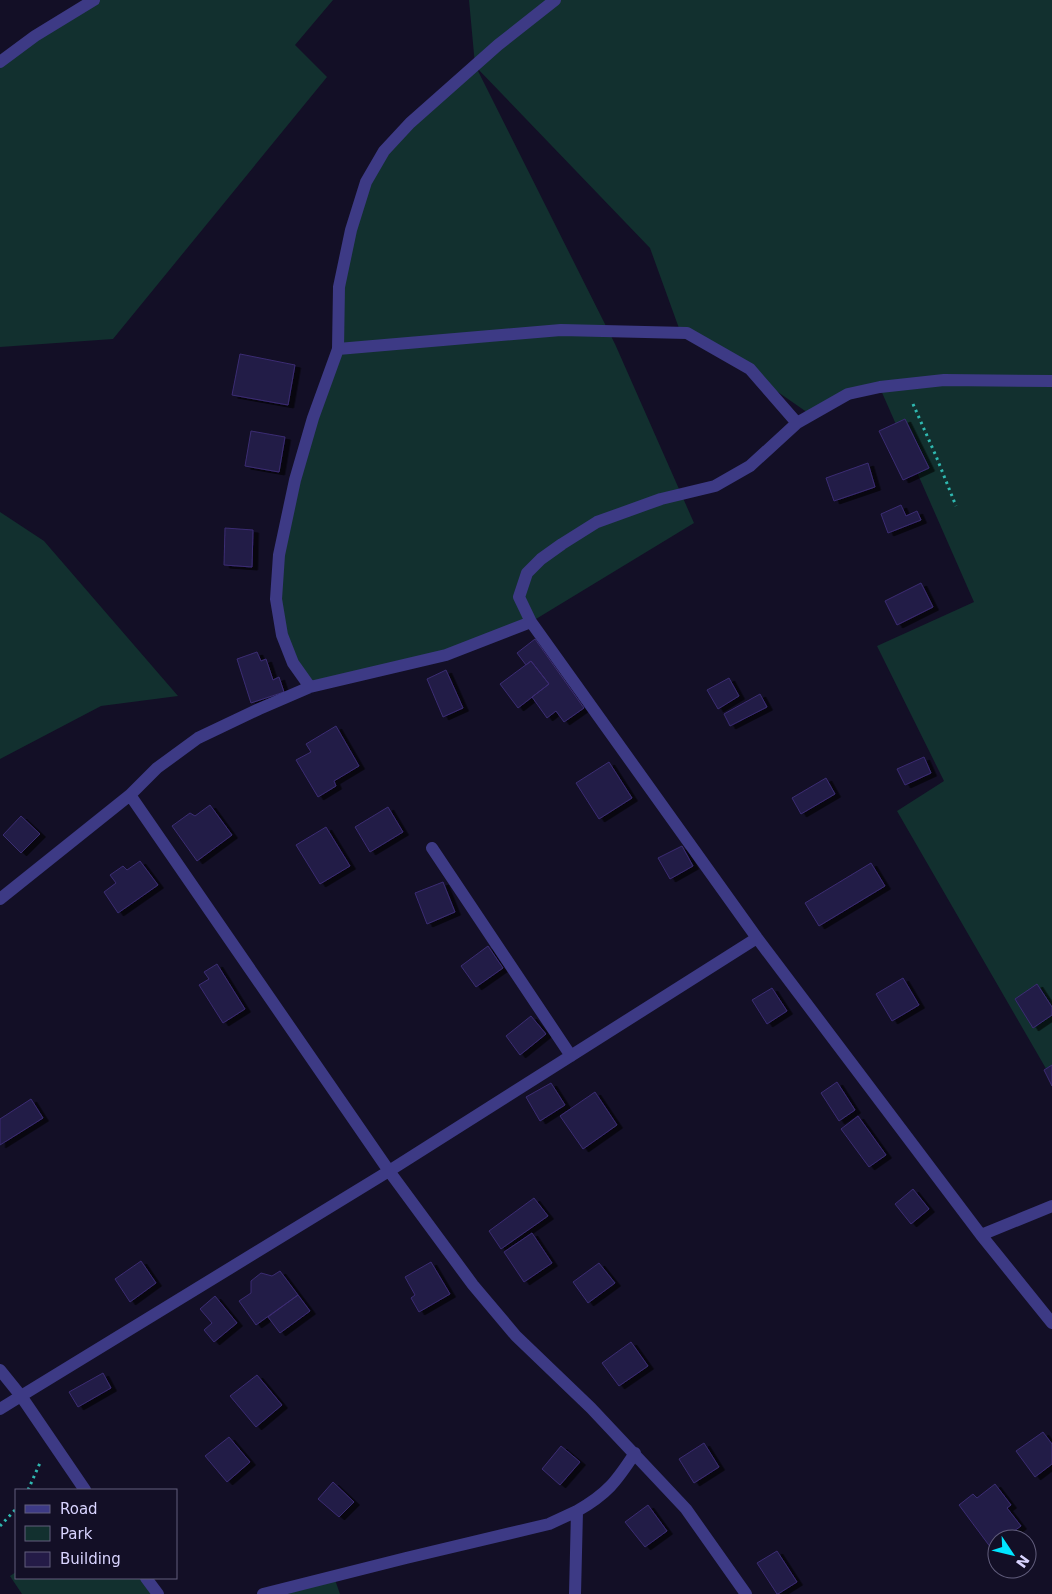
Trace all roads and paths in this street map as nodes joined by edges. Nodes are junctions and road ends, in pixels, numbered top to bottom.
1 (94, 0) edge
2 (554, 0) edge
3 (0, 62) edge
4 (338, 349) junction
5 (1052, 381) edge
6 (908, 384) junction
7 (797, 423) junction
8 (956, 506) dead end
9 (531, 622) junction
10 (310, 687) junction
11 (130, 795) junction
12 (432, 848) dead end
13 (0, 899) edge
14 (757, 938) junction
15 (571, 1056) junction
16 (389, 1171) junction
17 (1052, 1206) edge
18 (981, 1235) junction
19 (1052, 1323) edge
20 (0, 1370) edge
21 (21, 1396) junction
22 (0, 1409) edge
23 (635, 1454) junction
24 (85, 1489) edge
25 (15, 1510) edge
26 (577, 1511) junction
27 (0, 1526) edge
28 (147, 1579) edge
29 (158, 1594) edge
30 (263, 1594) edge
31 (575, 1594) edge
32 (746, 1594) edge

1 - 3 street
2 - 4 street
4 - 7 street
4 - 10 street
5 - 6 street
6 - 7 street
6 - 8 path
7 - 9 street
9 - 10 street
9 - 14 street
10 - 11 street
11 - 13 street
11 - 16 street
12 - 15 street
14 - 15 street
14 - 18 street
15 - 16 street
16 - 21 street
16 - 23 street
17 - 18 street
18 - 19 street
20 - 21 street
21 - 22 street
21 - 24 street
23 - 26 street
23 - 32 street
25 - 27 path
26 - 30 street
26 - 31 street
28 - 29 street

